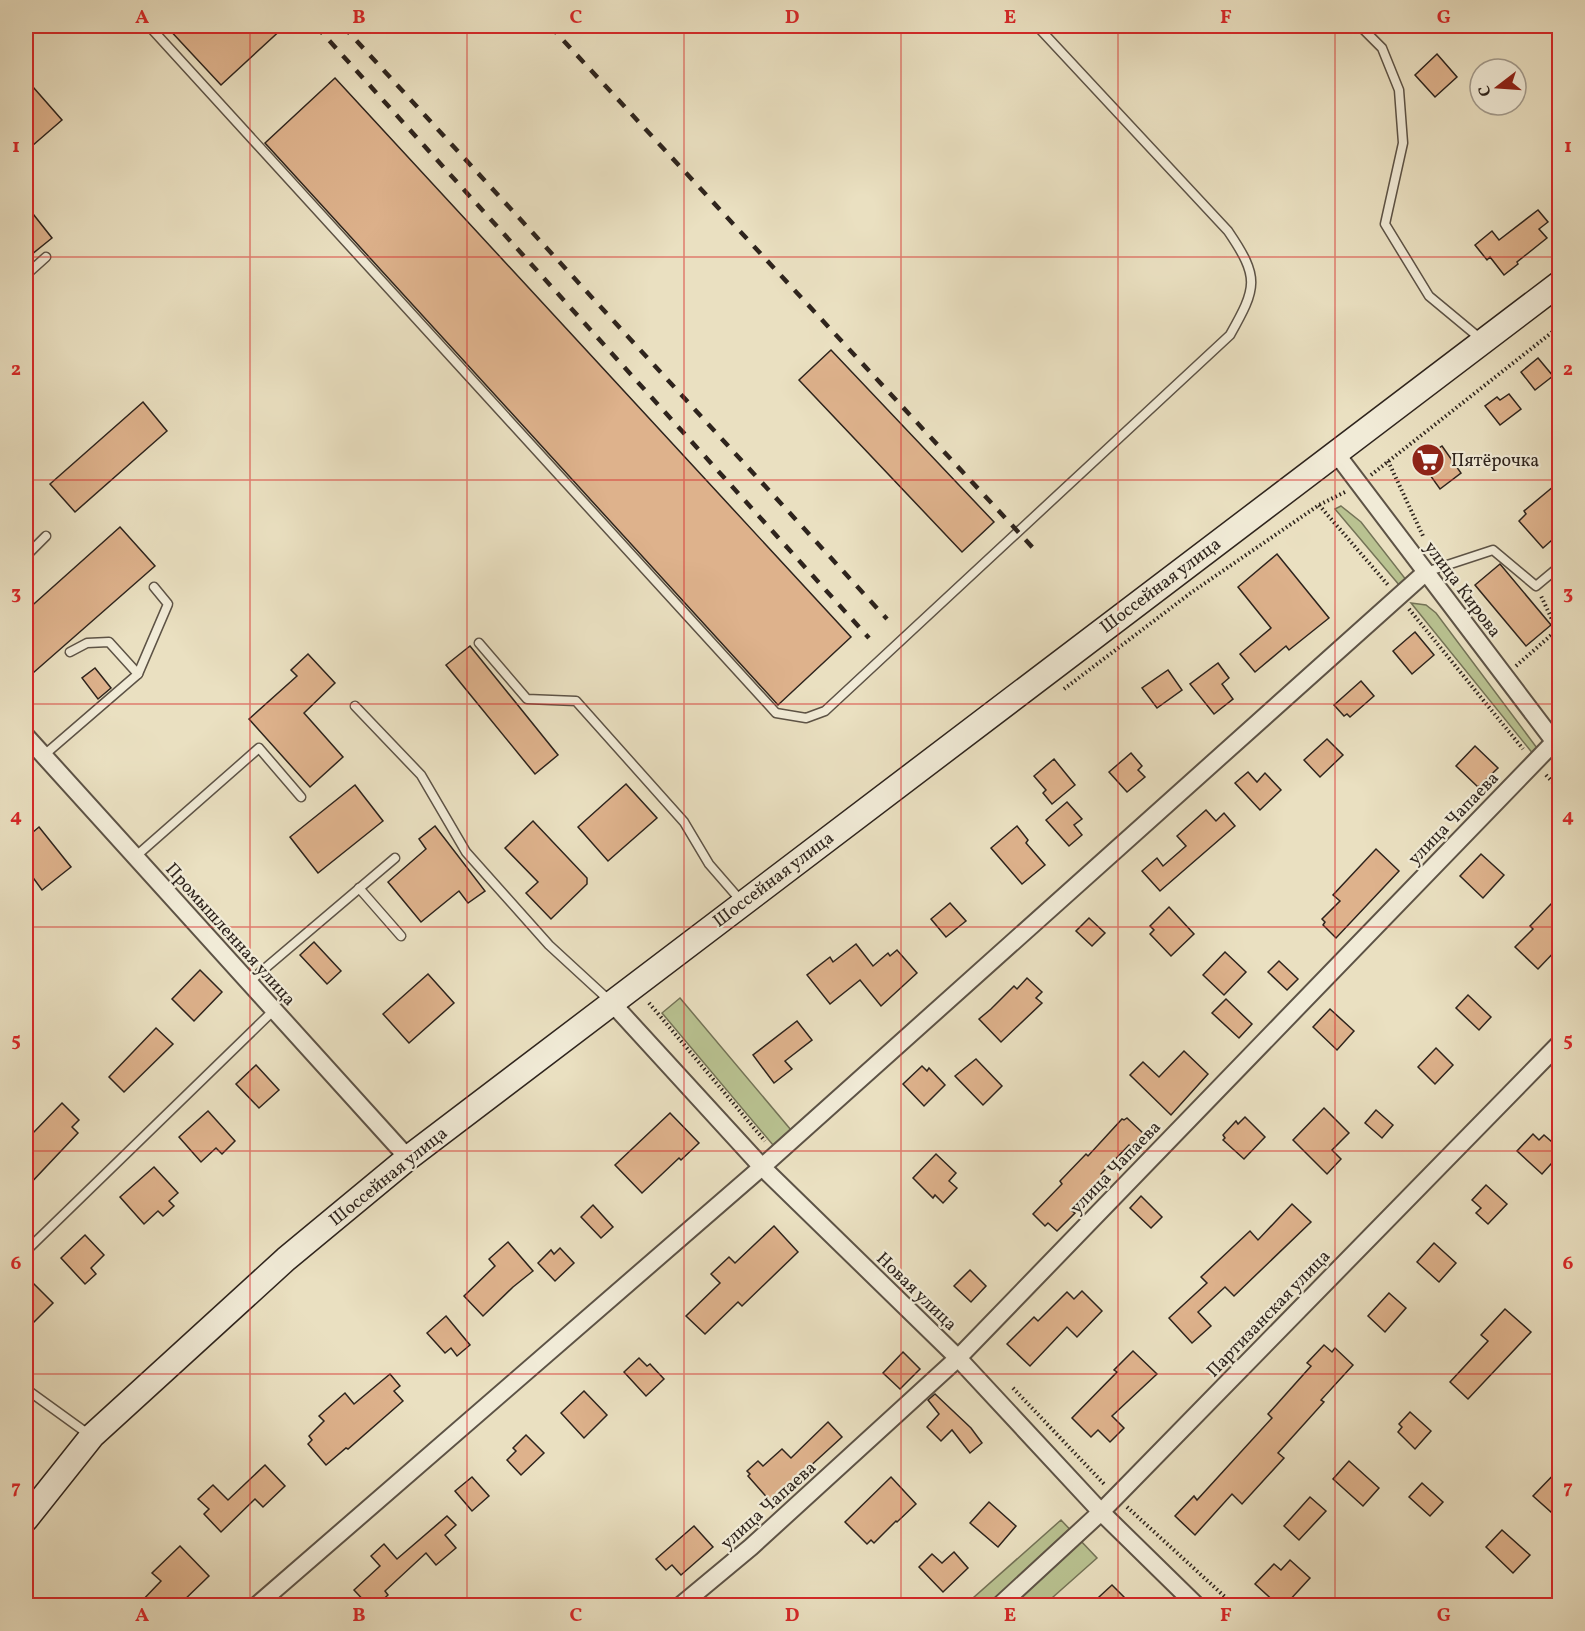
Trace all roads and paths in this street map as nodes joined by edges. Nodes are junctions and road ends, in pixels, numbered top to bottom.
1 (148, 26) edge
2 (1037, 26) edge
3 (1360, 26) edge
4 (46, 257) dead end
5 (26, 275) edge
6 (1560, 283) edge
7 (1560, 326) edge
8 (1482, 340) junction
9 (1335, 452) junction
10 (1359, 484) junction
11 (1319, 505) junction
12 (46, 536) dead end
13 (26, 556) edge
14 (1560, 566) edge
15 (1426, 572) junction
16 (1536, 586) junction
17 (154, 587) dead end
18 (1399, 596) junction
19 (479, 643) dead end
20 (70, 651) dead end
21 (1516, 667) dead end
22 (138, 674) junction
23 (1059, 693) dead end
24 (355, 706) dead end
25 (26, 736) edge
26 (1558, 743) edge
27 (43, 756) junction
28 (1534, 762) junction
29 (1560, 790) edge
30 (301, 796) dead end
31 (135, 857) junction
32 (395, 858) dead end
33 (359, 888) junction
34 (743, 902) junction
35 (401, 936) dead end
36 (249, 982) junction
37 (611, 1002) junction
38 (649, 1003) dead end
39 (274, 1010) junction
40 (636, 1029) junction
41 (1560, 1043) edge
42 (408, 1158) junction
43 (762, 1167) junction
44 (26, 1251) edge
45 (958, 1358) junction
46 (26, 1389) edge
47 (92, 1436) junction
48 (1101, 1512) junction
49 (26, 1519) edge
50 (256, 1605) edge
51 (680, 1605) edge
52 (999, 1605) edge
53 (1197, 1605) edge

1 - 2 lane
3 - 8 lane
4 - 5 lane
6 - 8 main road, Шоссейная улица
7 - 10 path
8 - 9 main road, Шоссейная улица
9 - 10 street, улица Кирова
9 - 34 main road, Шоссейная улица
10 - 11 path
10 - 15 street, улица Кирова
11 - 18 path
11 - 23 path
12 - 13 lane
14 - 16 lane
15 - 16 lane
15 - 18 street
15 - 26 street, улица Кирова
16 - 21 path
17 - 22 lane
18 - 28 path
18 - 43 street
19 - 34 lane
20 - 22 lane
22 - 27 lane
24 - 37 lane
25 - 27 street, Промышленная улица
26 - 28 street, улица Чапаева
27 - 31 street, Промышленная улица
28 - 29 path
28 - 45 street, улица Чапаева
30 - 31 lane
31 - 36 street, Промышленная улица
32 - 33 lane
33 - 35 lane
33 - 36 lane
34 - 37 main road, Шоссейная улица
36 - 39 street, Промышленная улица
37 - 40 street, Новая улица
37 - 42 main road, Шоссейная улица
38 - 40 path
39 - 42 street, Промышленная улица
39 - 44 lane
40 - 43 street, Новая улица
41 - 48 street, Партизанская улица
42 - 47 main road, Шоссейная улица
43 - 45 street, Новая улица
43 - 50 street
45 - 48 street, Новая улица
45 - 51 street, улица Чапаева
46 - 47 lane
47 - 49 main road, Шоссейная улица
48 - 52 street, Партизанская улица
48 - 53 street, Новая улица

